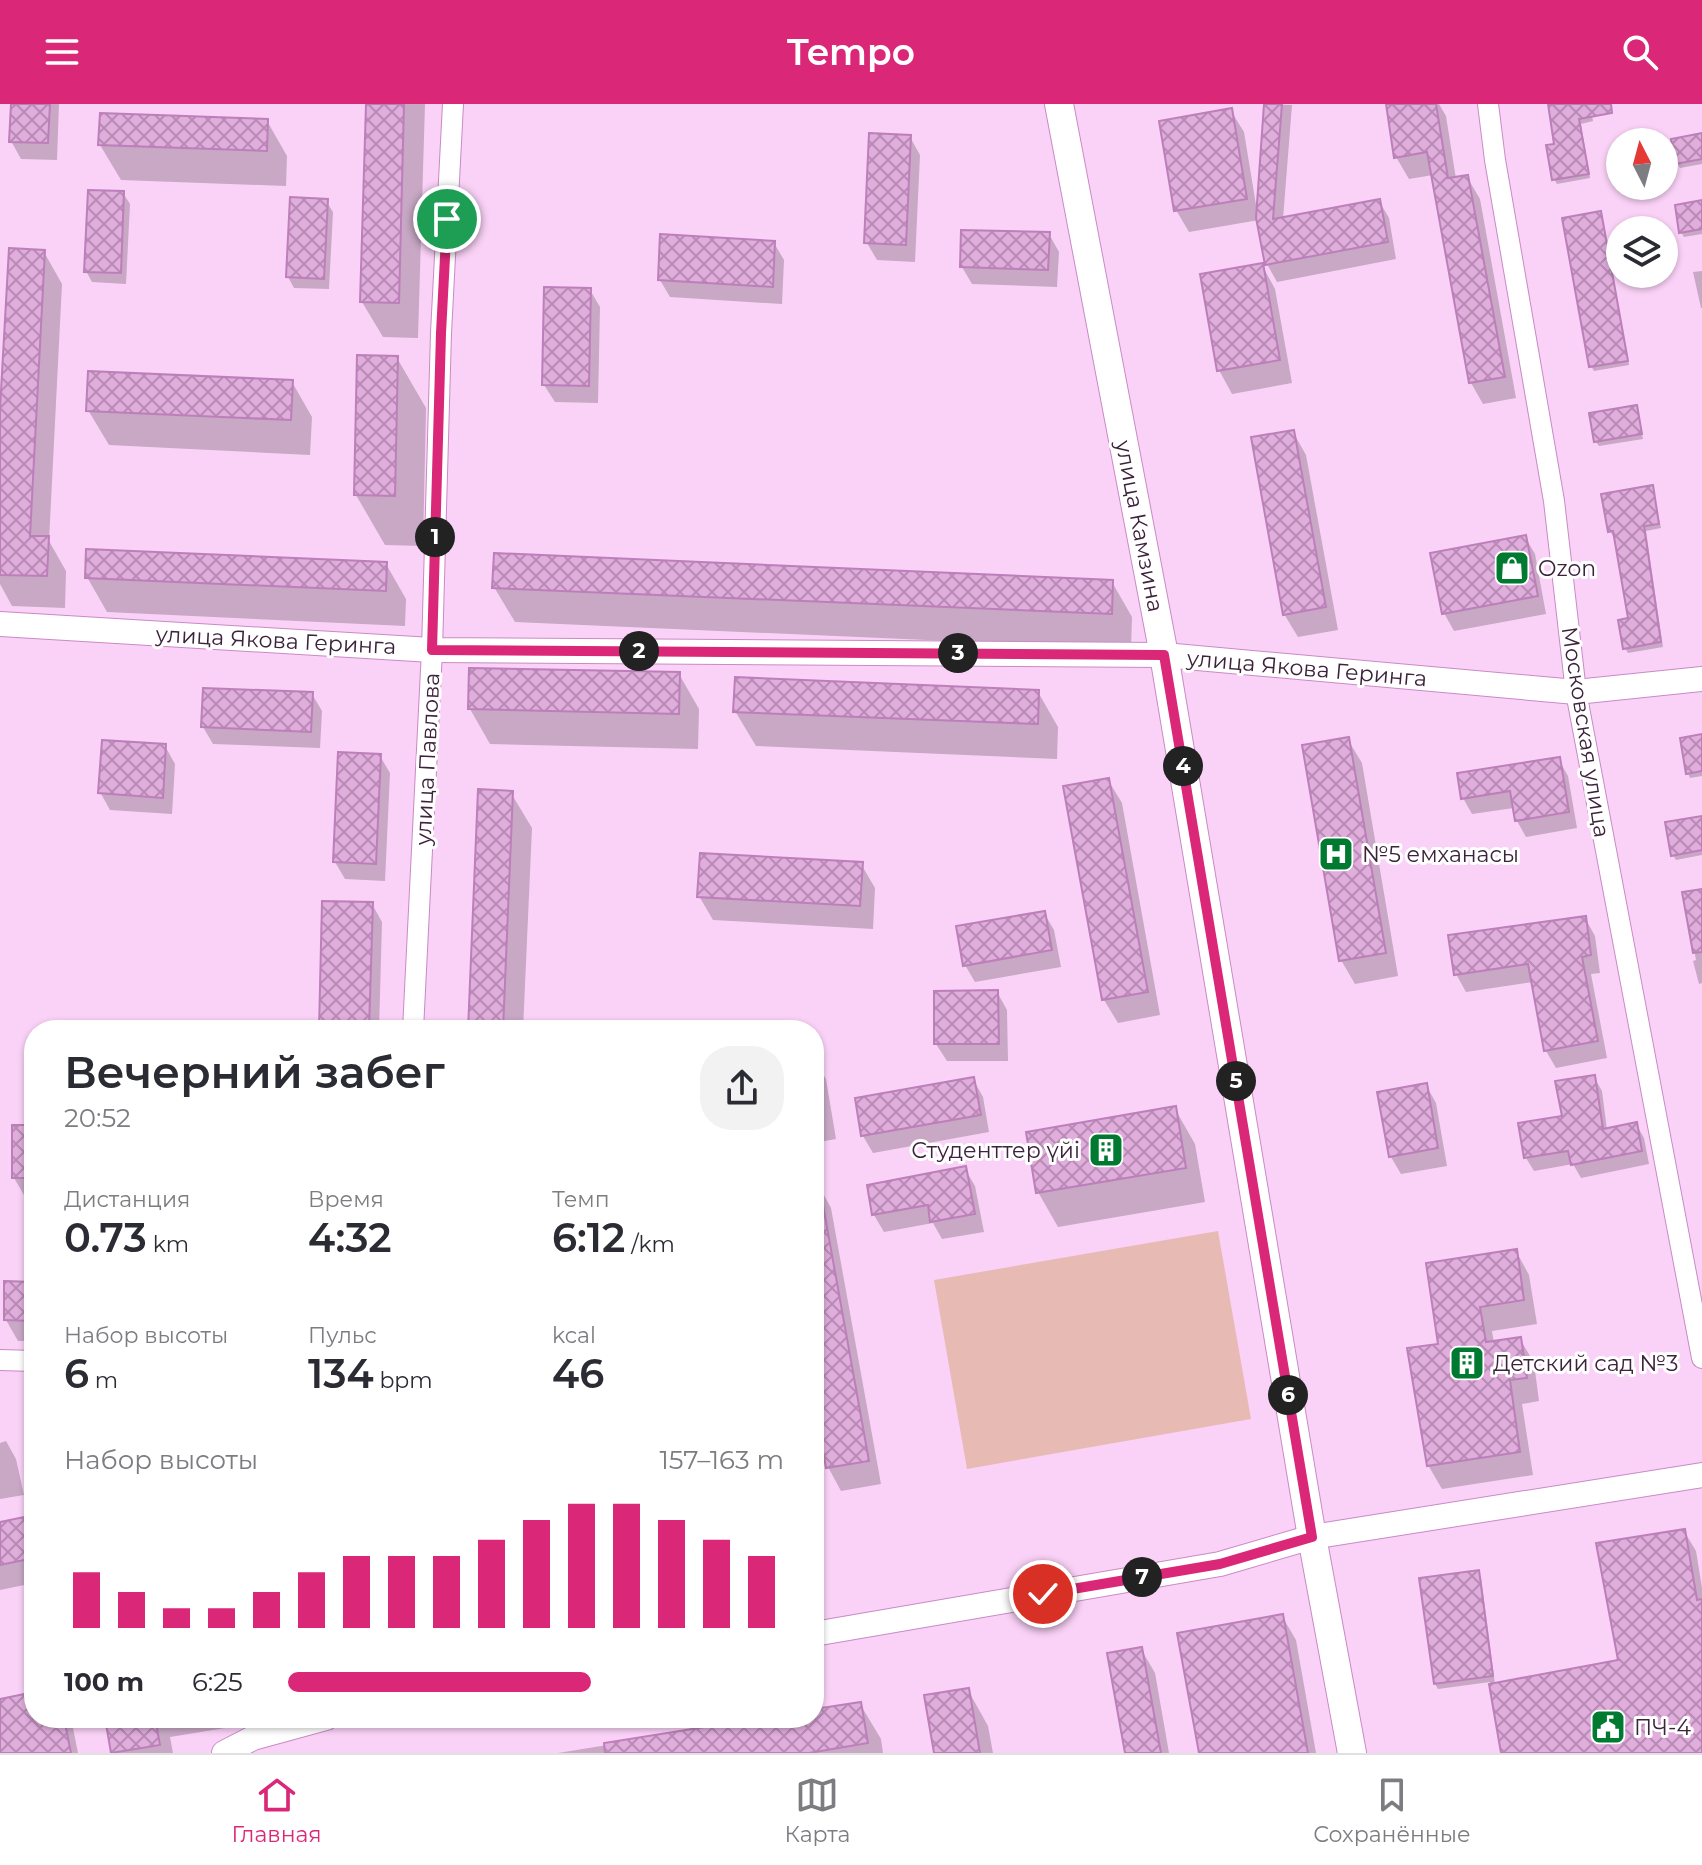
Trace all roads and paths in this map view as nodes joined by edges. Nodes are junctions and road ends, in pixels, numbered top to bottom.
1 (453, 104) edge
2 (1059, 104) edge
3 (1488, 104) edge
4 (0, 624) edge
5 (432, 650) junction
6 (1164, 655) junction
7 (1702, 679) edge
8 (1576, 692) junction
9 (414, 1020) edge
10 (1702, 1358) edge
11 (0, 1360) edge
12 (24, 1361) edge
13 (1702, 1475) edge
14 (1312, 1537) junction
15 (824, 1632) edge
16 (290, 1728) edge
17 (224, 1753) edge
18 (1352, 1753) edge

1 - 5 street, улица Павлова
2 - 6 main road, улица Камзина
3 - 8 street, Московская улица
4 - 5 street, улица Якова Геринга
5 - 6 street, улица Якова Геринга
5 - 9 street, улица Павлова
6 - 8 street, улица Якова Геринга
6 - 14 main road, улица Камзина
7 - 8 street, улица Якова Геринга
8 - 10 street, Московская улица
11 - 12 street
13 - 14 street
14 - 15 street
14 - 18 main road, улица Камзина
16 - 17 street

